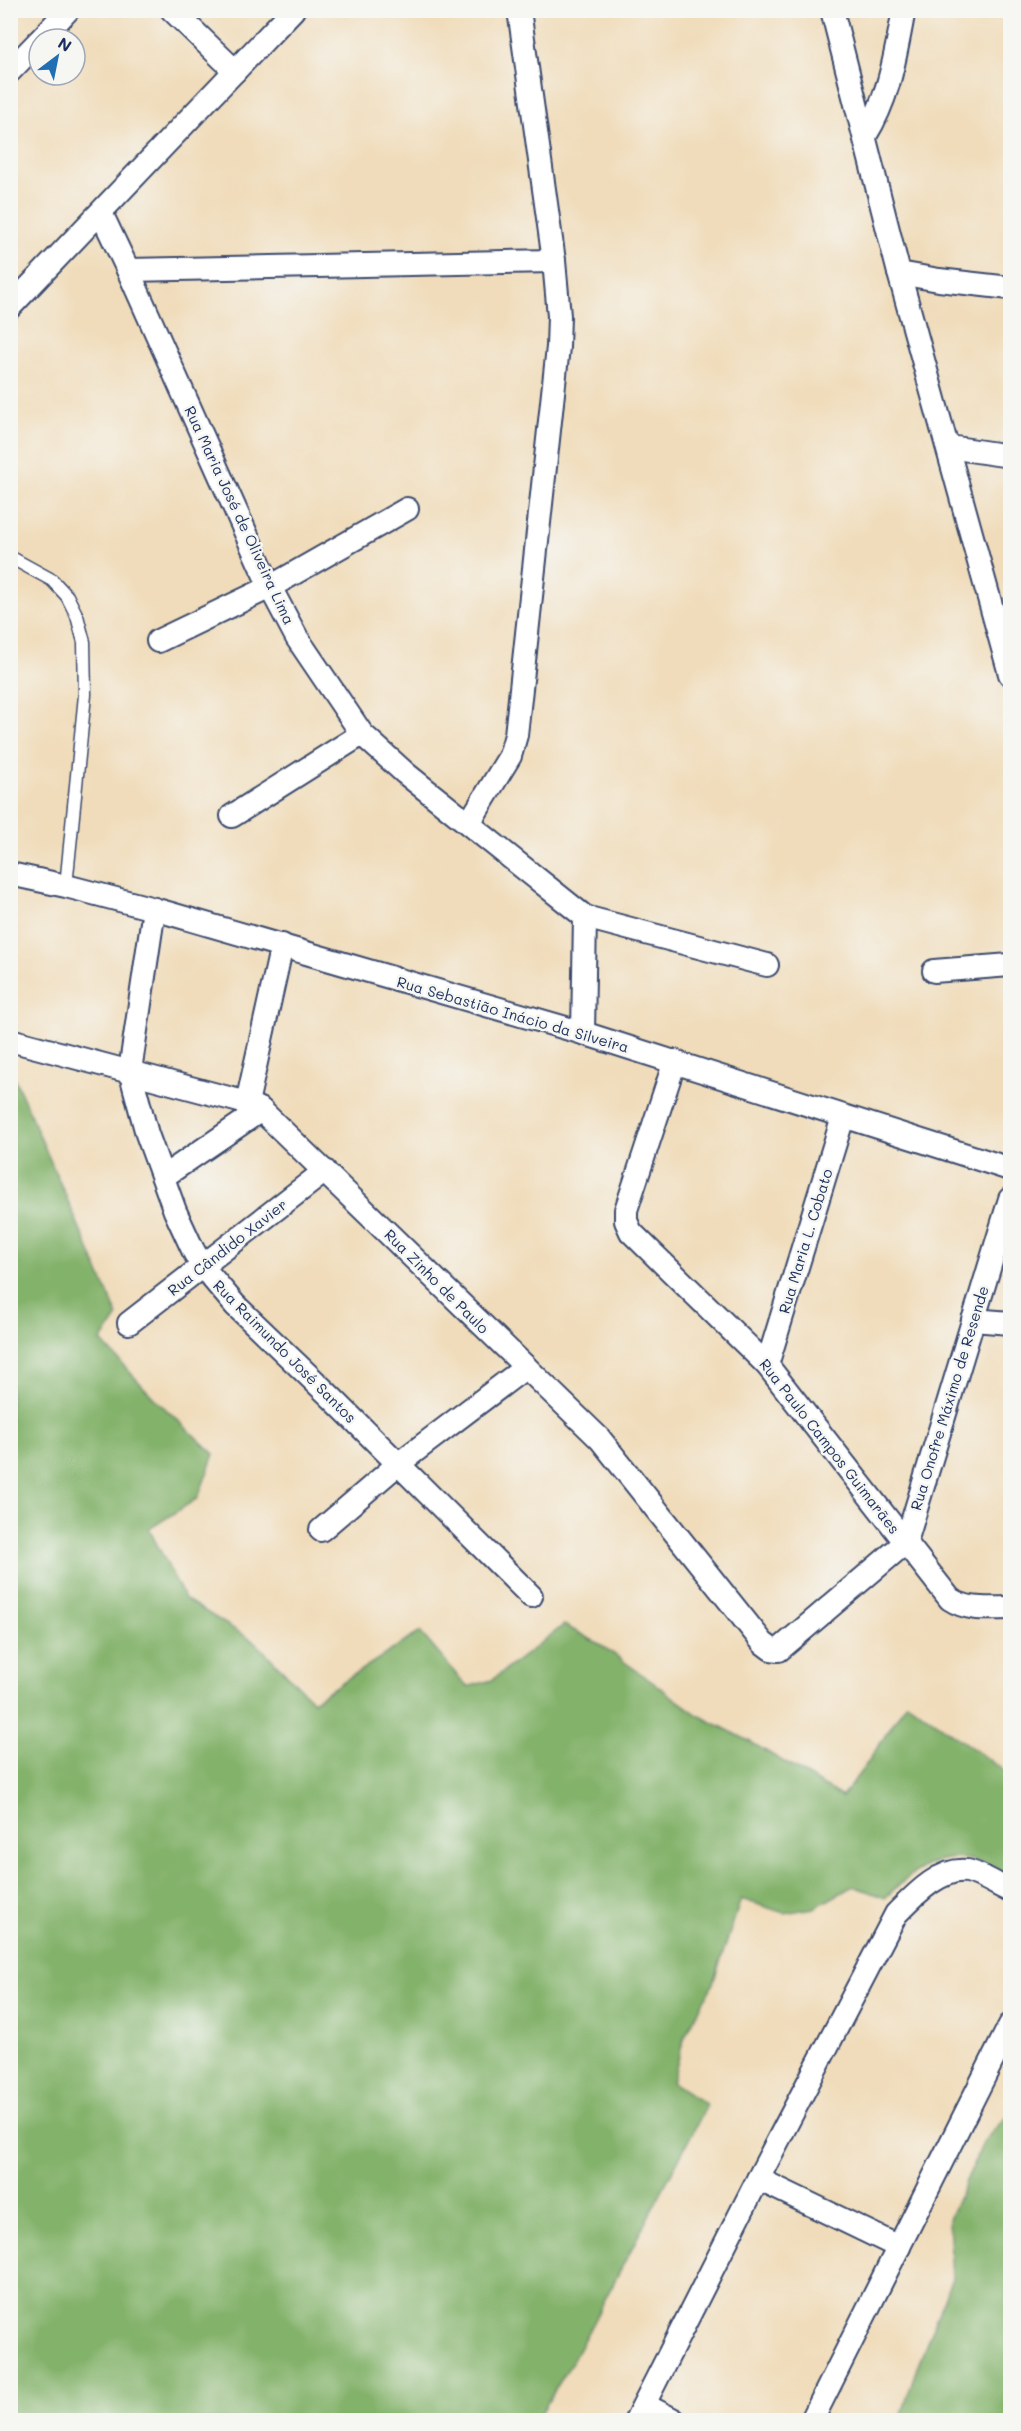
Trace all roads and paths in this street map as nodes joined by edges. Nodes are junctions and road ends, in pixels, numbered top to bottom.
1 (68, 10) edge
2 (172, 10) edge
3 (293, 10) edge
4 (519, 10) edge
5 (832, 10) edge
6 (904, 10) edge
7 (52, 27) edge
8 (27, 53) edge
9 (10, 71) edge
10 (235, 71) junction
11 (865, 136) junction
12 (101, 213) junction
13 (554, 261) junction
14 (128, 270) junction
15 (899, 273) junction
16 (1011, 288) edge
17 (10, 307) edge
18 (949, 447) junction
19 (1011, 456) edge
20 (407, 509) dead end
21 (10, 557) edge
22 (270, 587) junction
23 (158, 641) dead end
24 (1011, 674) edge
25 (362, 734) junction
26 (232, 816) dead end
27 (469, 824) junction
28 (10, 874) edge
29 (66, 886) junction
30 (154, 909) junction
31 (585, 917) junction
32 (282, 945) junction
33 (767, 965) dead end
34 (1011, 965) edge
35 (934, 971) dead end
36 (583, 1033) junction
37 (10, 1040) edge
38 (675, 1061) junction
39 (129, 1071) junction
40 (254, 1106) junction
41 (843, 1117) junction
42 (1011, 1169) edge
43 (325, 1170) junction
44 (163, 1177) junction
45 (1011, 1199) edge
46 (202, 1266) junction
47 (973, 1320) junction
48 (129, 1323) dead end
49 (1011, 1323) edge
50 (767, 1365) junction
51 (526, 1367) junction
52 (398, 1464) junction
53 (321, 1530) dead end
54 (906, 1542) junction
55 (531, 1596) dead end
56 (1011, 1608) edge
57 (1011, 1891) edge
58 (1011, 2025) edge
59 (758, 2180) junction
60 (899, 2247) junction
61 (640, 2413) edge
62 (674, 2421) edge
63 (812, 2421) edge

1 - 7 street
2 - 10 street
3 - 10 street
4 - 13 street
5 - 11 street
6 - 11 street
8 - 9 street
10 - 12 street
11 - 15 street
12 - 14 street, Rua Maria José de Oliveira Lima
12 - 17 street
13 - 14 street
13 - 27 street
14 - 22 street, Rua Maria José de Oliveira Lima
15 - 16 street
15 - 18 street
18 - 19 street
18 - 24 street
20 - 22 street
21 - 29 lane
22 - 23 street
22 - 25 street, Rua Maria José de Oliveira Lima
25 - 26 street
25 - 27 street, Rua Maria José de Oliveira Lima
27 - 31 street, Rua Maria José de Oliveira Lima
28 - 29 street, Rua Sebastião Inácio da Silveira
29 - 30 street, Rua Sebastião Inácio da Silveira
30 - 32 street, Rua Sebastião Inácio da Silveira
30 - 39 street, Rua Raimundo José Santos
31 - 33 street
31 - 36 street
32 - 36 street, Rua Sebastião Inácio da Silveira
32 - 40 street
34 - 35 street
36 - 38 street, Rua Sebastião Inácio da Silveira
37 - 39 street, Rua Zinho de Paulo
38 - 41 street, Rua Sebastião Inácio da Silveira
38 - 50 street, Rua Paulo Campos Guimarães
39 - 40 street, Rua Zinho de Paulo
39 - 44 street, Rua Raimundo José Santos
40 - 43 street, Rua Zinho de Paulo
40 - 44 street
41 - 42 street, Rua Sebastião Inácio da Silveira
41 - 50 street, Rua Maria L. Cobato
43 - 46 street, Rua Cândido Xavier
43 - 51 street, Rua Zinho de Paulo
44 - 46 street, Rua Raimundo José Santos
45 - 47 street, Rua Onofre Máximo de Resende
46 - 48 street, Rua Cândido Xavier
46 - 52 street, Rua Raimundo José Santos
47 - 49 street
47 - 54 street, Rua Onofre Máximo de Resende
50 - 54 street, Rua Paulo Campos Guimarães
51 - 52 street
51 - 54 street, Rua Zinho de Paulo
52 - 53 street
52 - 55 street, Rua Raimundo José Santos
54 - 56 street, Rua Paulo Campos Guimarães
57 - 59 street
58 - 60 street
59 - 60 street
59 - 61 street
60 - 63 street
61 - 62 street

